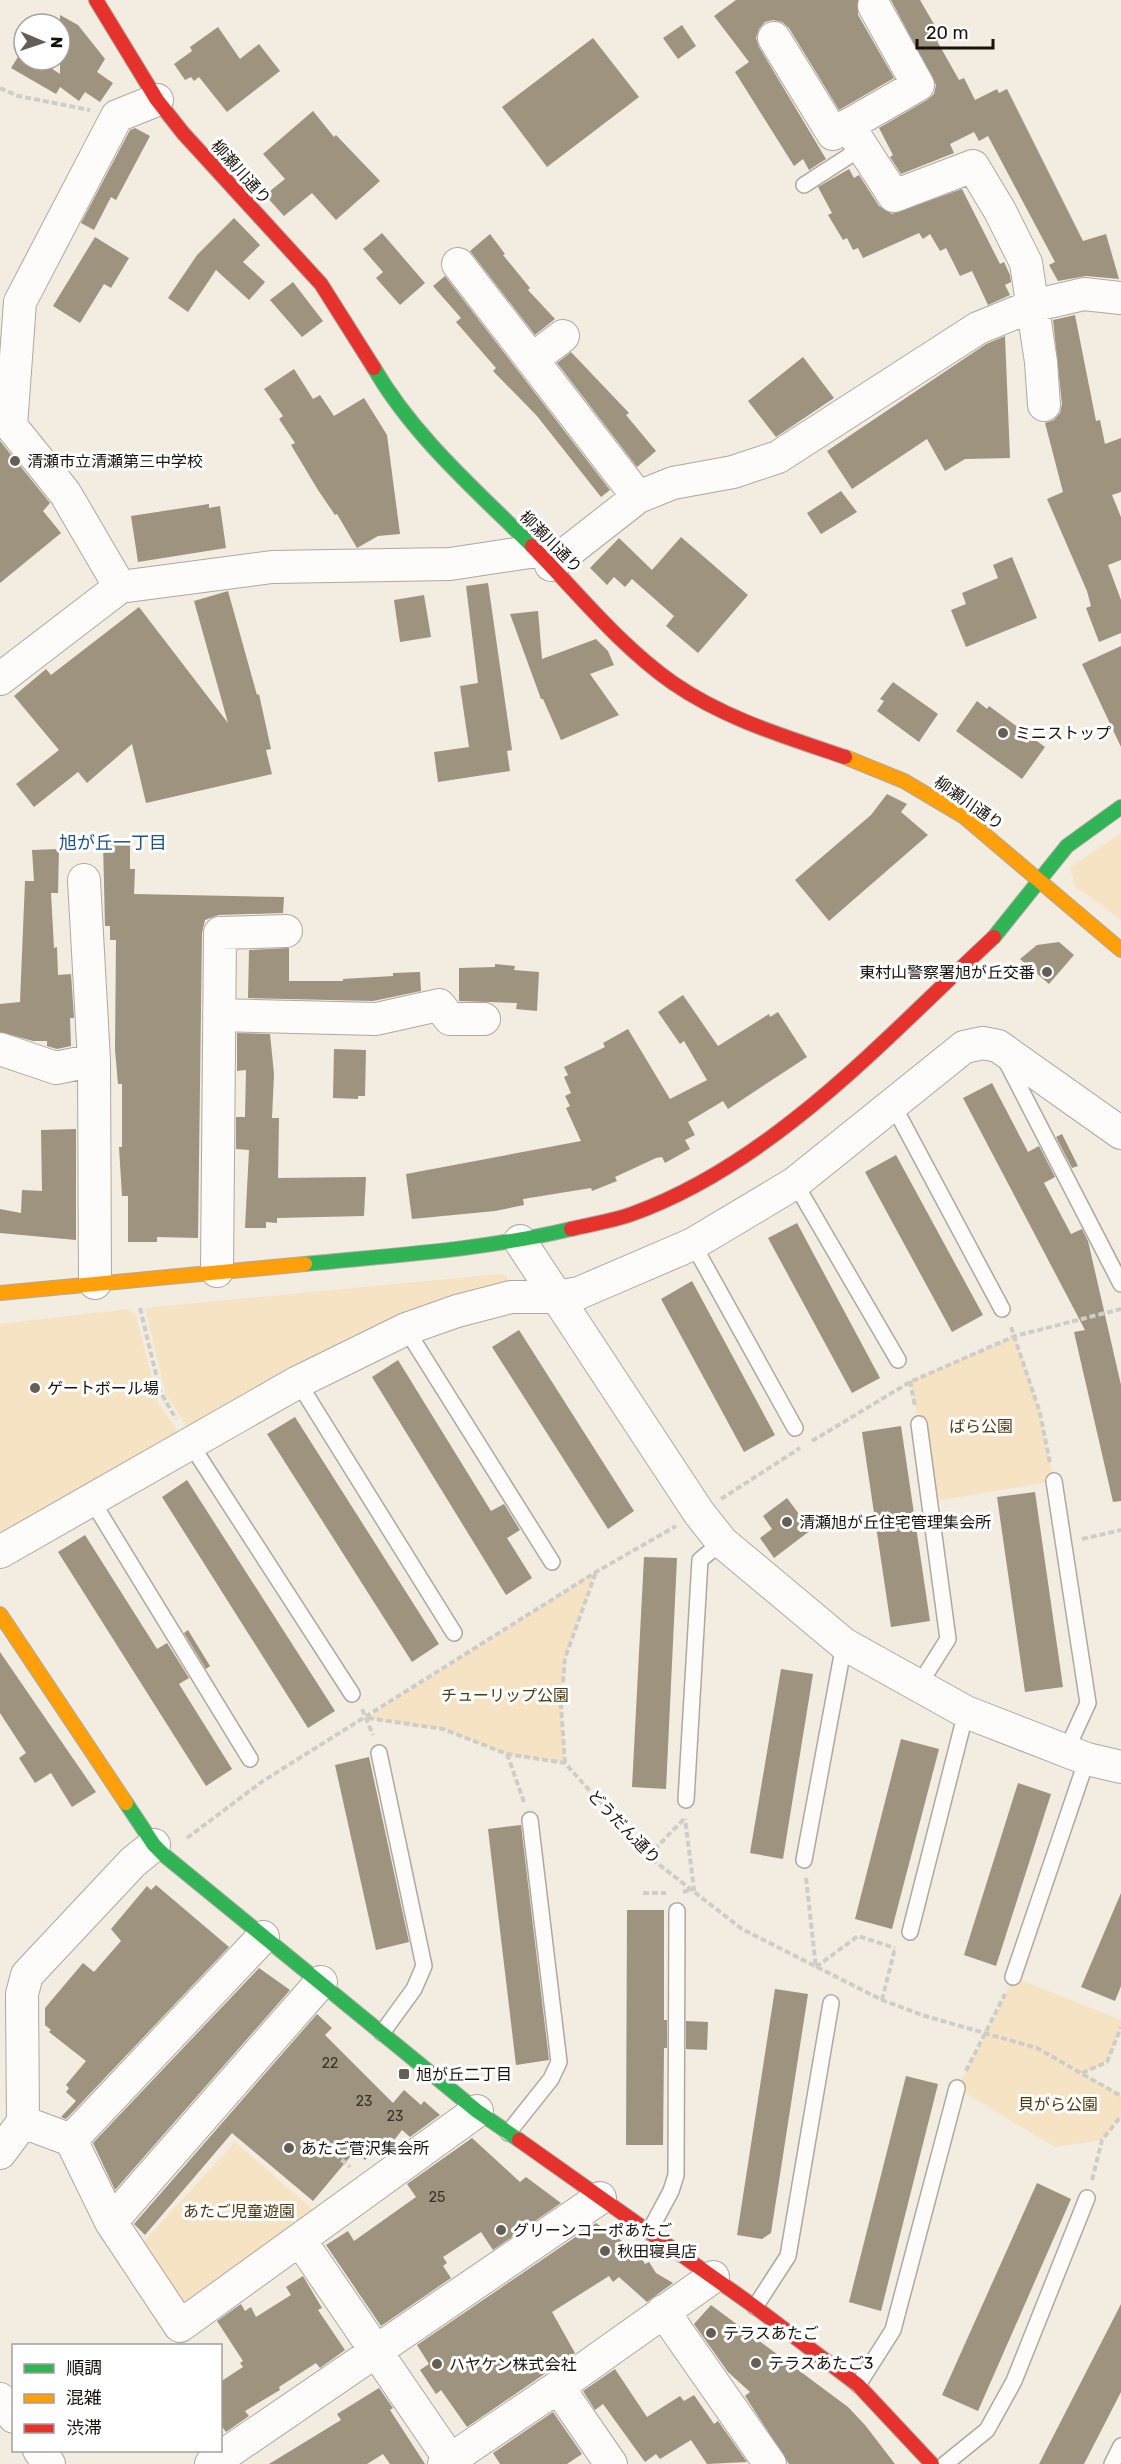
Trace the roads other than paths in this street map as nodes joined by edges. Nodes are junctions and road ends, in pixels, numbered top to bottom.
1 (96, 0) edge
2 (874, 6) dead end
3 (774, 38) dead end
4 (157, 100) junction
5 (855, 136) junction
6 (804, 185) dead end
7 (458, 264) dead end
8 (1121, 298) edge
9 (1032, 306) junction
10 (562, 336) dead end
11 (533, 358) junction
12 (1044, 405) dead end
13 (638, 497) junction
14 (543, 558) junction
15 (120, 587) junction
16 (0, 679) edge
17 (1121, 807) edge
18 (84, 880) dead end
19 (1041, 880) junction
20 (286, 931) dead end
21 (1121, 950) edge
22 (219, 1015) junction
23 (484, 1019) dead end
24 (998, 1046) junction
25 (0, 1049) edge
26 (93, 1060) junction
27 (892, 1103) junction
28 (1121, 1133) edge
29 (795, 1183) junction
30 (520, 1241) junction
31 (693, 1244) junction
32 (217, 1271) junction
33 (95, 1283) junction
34 (1121, 1284) edge
35 (0, 1293) edge
36 (555, 1297) junction
37 (1002, 1309) dead end
38 (406, 1329) junction
39 (898, 1360) dead end
40 (298, 1382) junction
41 (919, 1424) dead end
42 (795, 1428) dead end
43 (190, 1443) junction
44 (1054, 1482) road end
45 (91, 1499) junction
46 (722, 1542) junction
47 (0, 1552) edge
48 (552, 1562) dead end
49 (0, 1614) edge
50 (454, 1633) dead end
51 (844, 1644) junction
52 (919, 1685) junction
53 (352, 1694) dead end
54 (966, 1712) junction
55 (379, 1753) dead end
56 (1076, 1755) junction
57 (250, 1759) dead end
58 (1121, 1767) edge
59 (686, 1800) road end
60 (530, 1820) road end
61 (159, 1850) junction
62 (804, 1860) road end
63 (678, 1911) dead end
64 (910, 1932) road end
65 (263, 1937) junction
66 (1012, 1977) road end
67 (321, 1982) junction
68 (831, 2003) dead end
69 (382, 2033) junction
70 (957, 2088) road end
71 (477, 2111) junction
72 (23, 2122) junction
73 (508, 2133) junction
74 (71, 2140) junction
75 (0, 2153) edge
76 (600, 2198) junction
77 (1087, 2198) road end
78 (111, 2222) junction
79 (649, 2232) junction
80 (300, 2240) junction
81 (712, 2277) junction
82 (755, 2307) junction
83 (663, 2311) junction
84 (376, 2353) junction
85 (858, 2385) junction
86 (558, 2387) junction
87 (0, 2398) edge
88 (12, 2414) edge
89 (1121, 2446) edge
90 (40, 2452) edge
91 (449, 2463) edge
92 (49, 2464) edge
93 (210, 2464) edge
94 (611, 2464) edge
95 (770, 2464) edge
96 (932, 2464) edge
97 (945, 2464) edge
98 (1112, 2464) edge

1 - 4 street, 柳瀬川通り
2 - 5 street
3 - 5 street
4 - 14 street, 柳瀬川通り
4 - 15 street
5 - 6 lane
5 - 9 street
7 - 11 street
8 - 9 street
9 - 12 street
9 - 13 street
10 - 11 street
11 - 13 street
13 - 14 street
14 - 15 street
14 - 19 street, 柳瀬川通り
15 - 16 street
17 - 19 street
18 - 26 street
19 - 21 street, 柳瀬川通り
19 - 30 street
20 - 22 street
22 - 23 street
22 - 32 street
24 - 27 street
24 - 28 street
24 - 34 lane
25 - 26 street
26 - 33 street
27 - 29 street
27 - 37 lane
29 - 31 street
29 - 39 lane
30 - 32 street
30 - 36 street
31 - 36 street
31 - 42 lane
32 - 33 street
33 - 35 street
36 - 38 street
36 - 46 street
38 - 40 street
38 - 48 lane
40 - 43 street
40 - 50 lane
41 - 52 lane
43 - 45 street
43 - 53 lane
44 - 56 lane
45 - 47 street
45 - 57 lane
46 - 51 street
46 - 59 lane
49 - 61 street
51 - 52 street
51 - 62 lane
52 - 54 street
54 - 56 street
54 - 64 lane
55 - 69 lane
56 - 58 street
56 - 66 lane
60 - 73 lane
61 - 65 street
61 - 72 street
63 - 79 lane
65 - 67 street
65 - 74 street
67 - 69 street
67 - 78 street
68 - 82 lane
69 - 71 street
70 - 85 lane
71 - 73 street
71 - 80 street
72 - 74 street
72 - 75 street
73 - 76 street
74 - 78 street
76 - 79 street
76 - 84 street
77 - 97 lane
78 - 80 street
79 - 81 street
80 - 84 street
81 - 82 street
81 - 83 street
82 - 85 street
83 - 86 street
83 - 95 street
84 - 91 street
84 - 93 street
85 - 96 street
86 - 91 street
86 - 94 street
87 - 88 street
89 - 98 lane
90 - 92 street

